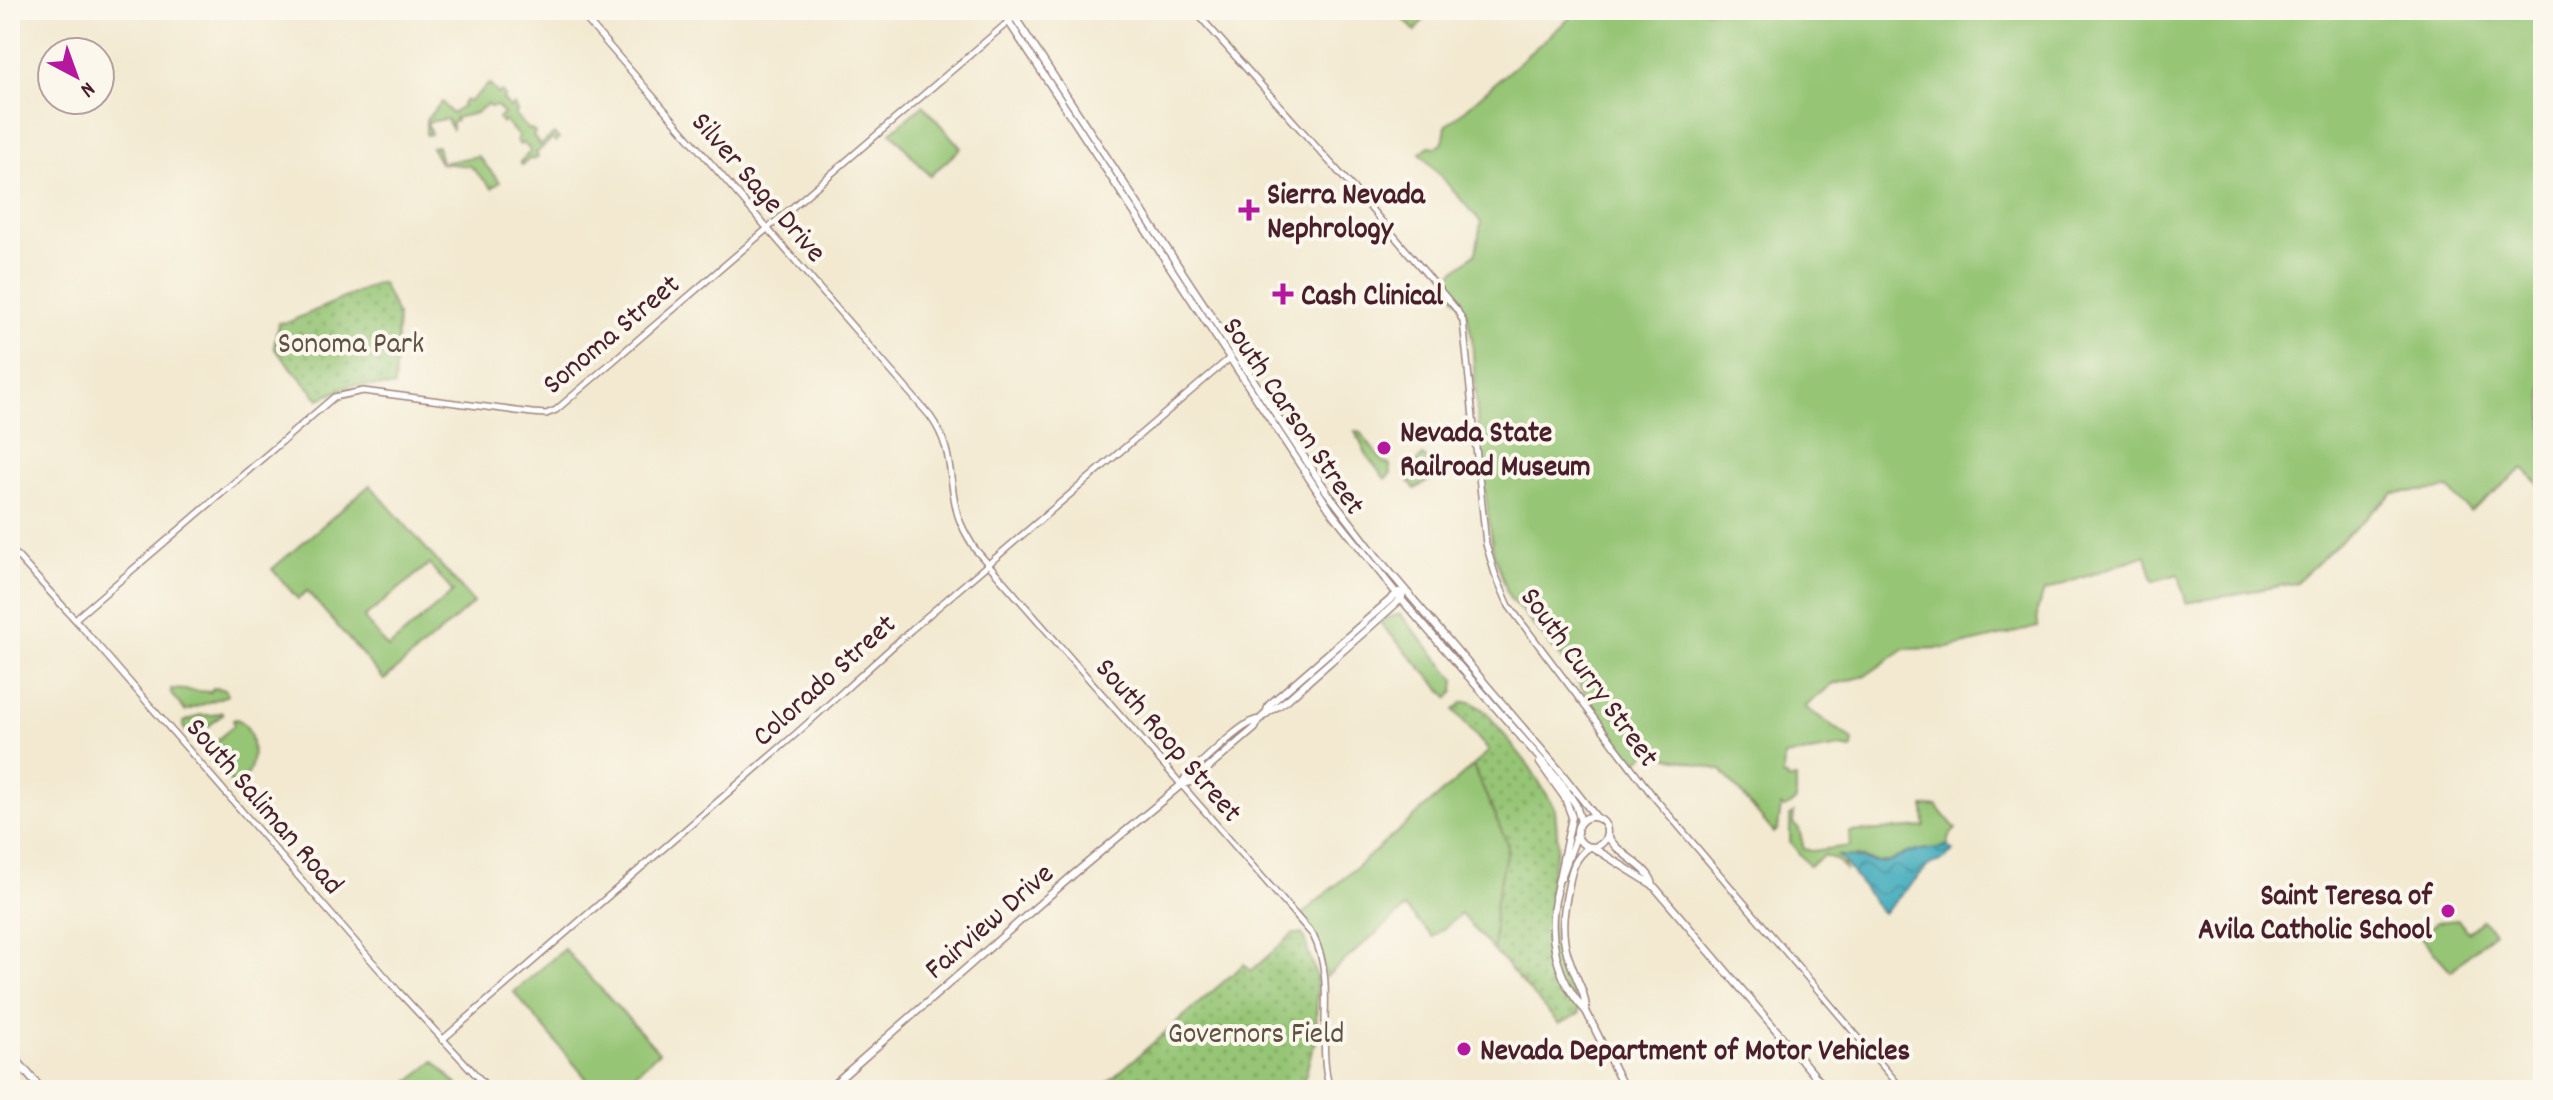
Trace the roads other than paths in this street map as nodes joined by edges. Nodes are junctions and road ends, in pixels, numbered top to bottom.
1 (578, 10) edge
2 (1001, 10) edge
3 (1194, 10) edge
4 (1011, 16) edge
5 (768, 228) junction
6 (1232, 356) junction
7 (939, 429) joint
8 (10, 548) edge
9 (988, 565) junction
10 (1405, 590) junction
11 (1399, 596) junction
12 (75, 619) junction
13 (1478, 681) junction
14 (1530, 746) junction
15 (1181, 785) junction
16 (1596, 817) junction
17 (1581, 822) junction
18 (1577, 834) junction
19 (1607, 835) junction
20 (1590, 847) junction
21 (1618, 862) junction
22 (1648, 873) junction
23 (1653, 885) junction
24 (1555, 897) junction
25 (1586, 1011) junction
26 (442, 1040) junction
27 (10, 1053) edge
28 (10, 1080) edge
29 (1899, 1089) edge
30 (19, 1090) edge
31 (42, 1090) edge
32 (490, 1090) edge
33 (827, 1090) edge
34 (1330, 1090) edge
35 (1625, 1090) edge
36 (1827, 1090) edge

1 - 5 street, Silver Sage Drive
2 - 4 main road, South Carson Street
3 - 29 street, South Curry Street
4 - 5 street, Sonoma Street
4 - 6 main road, South Carson Street
5 - 7 street, Silver Sage Drive
5 - 12 street, Sonoma Street
6 - 9 street, Colorado Street
6 - 10 main road, South Carson Street
6 - 11 main road, South Carson Street
7 - 9 street, South Roop Street
8 - 12 street, South Saliman Road
9 - 15 street, South Roop Street
9 - 26 street, Colorado Street
10 - 11 main road, Fairview Drive
10 - 13 main road, South Carson Street
11 - 13 main road, South Carson Street
11 - 15 main road, Fairview Drive
12 - 26 street, South Saliman Road
13 - 14 main road, South Carson Street
13 - 16 main road, South Carson Street
14 - 17 main road, South Carson Street
14 - 24 main road
15 - 33 main road, Fairview Drive
15 - 34 street, South Roop Street
16 - 17 main road
16 - 19 main road
17 - 18 main road
18 - 20 main road
18 - 24 main road
19 - 20 main road
19 - 22 main road
20 - 21 main road
20 - 25 main road
21 - 22 main road
21 - 23 main road
22 - 23 main road
23 - 36 main road
24 - 25 main road
25 - 35 main road
26 - 32 street, South Saliman Road
27 - 31 highway
28 - 30 highway

